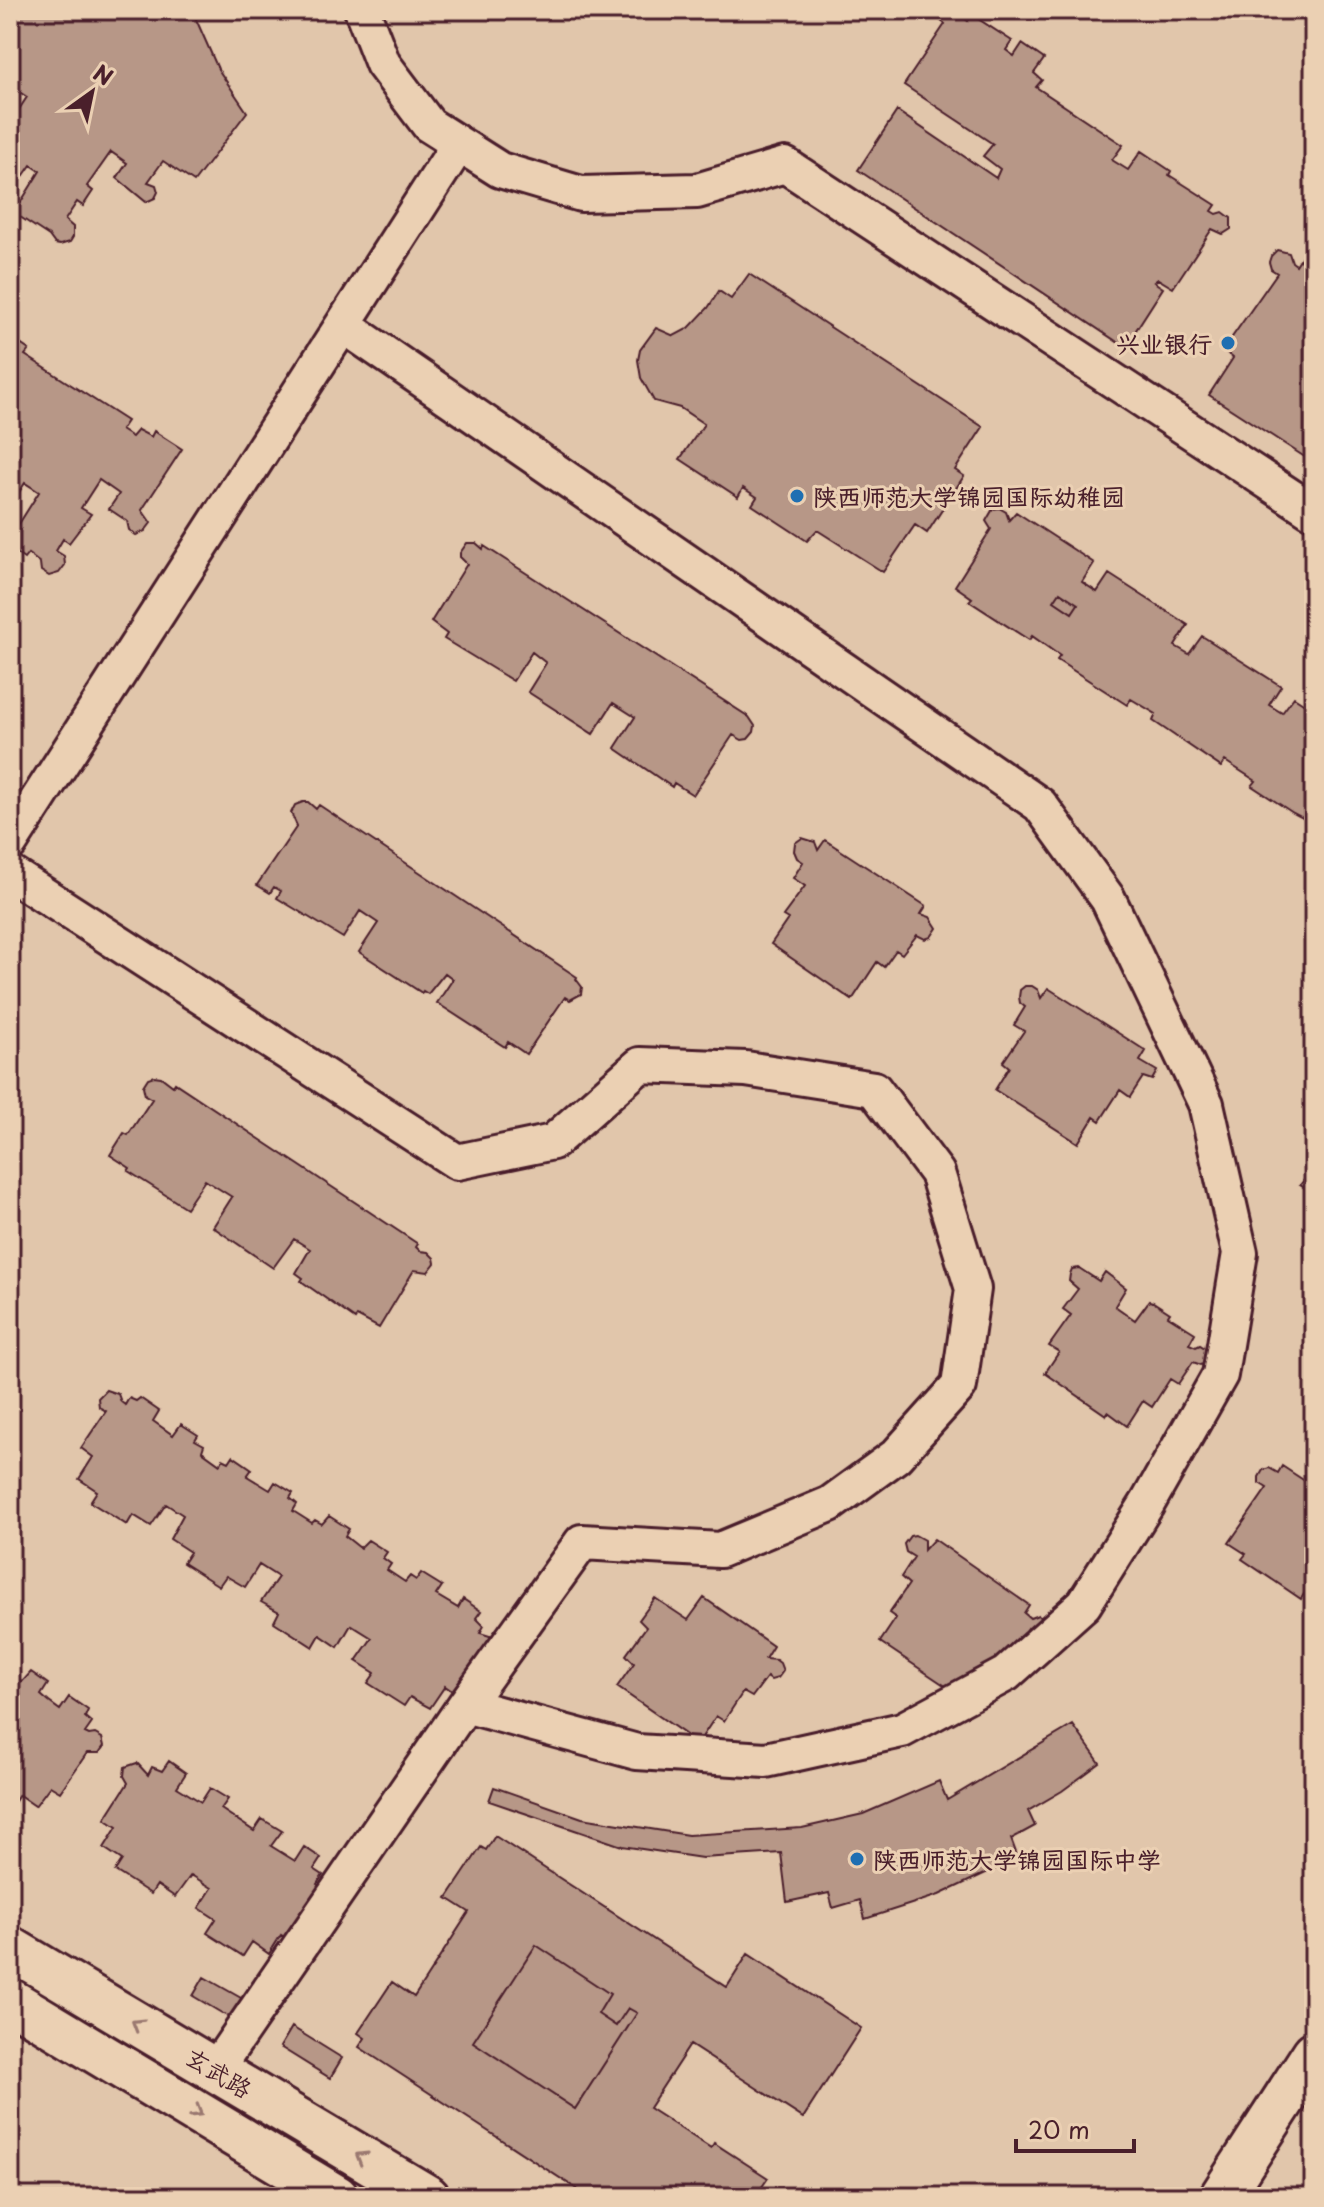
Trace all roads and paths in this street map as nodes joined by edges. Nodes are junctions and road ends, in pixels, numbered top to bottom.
1 (362, 10) edge
2 (459, 144) junction
3 (343, 325) junction
4 (1314, 512) edge
5 (10, 843) edge
6 (10, 873) edge
7 (465, 1705) junction
8 (10, 1948) edge
9 (10, 2000) edge
10 (1314, 2053) edge
11 (215, 2070) junction
12 (337, 2197) edge
13 (428, 2197) edge
14 (1221, 2197) edge

1 - 2 street
2 - 3 street
2 - 4 street
3 - 5 street
3 - 7 street
6 - 7 street
7 - 11 street
11 -> 8 street, 玄武路
9 -> 12 street, 玄武路
10 - 14 street
13 -> 11 street, 玄武路

